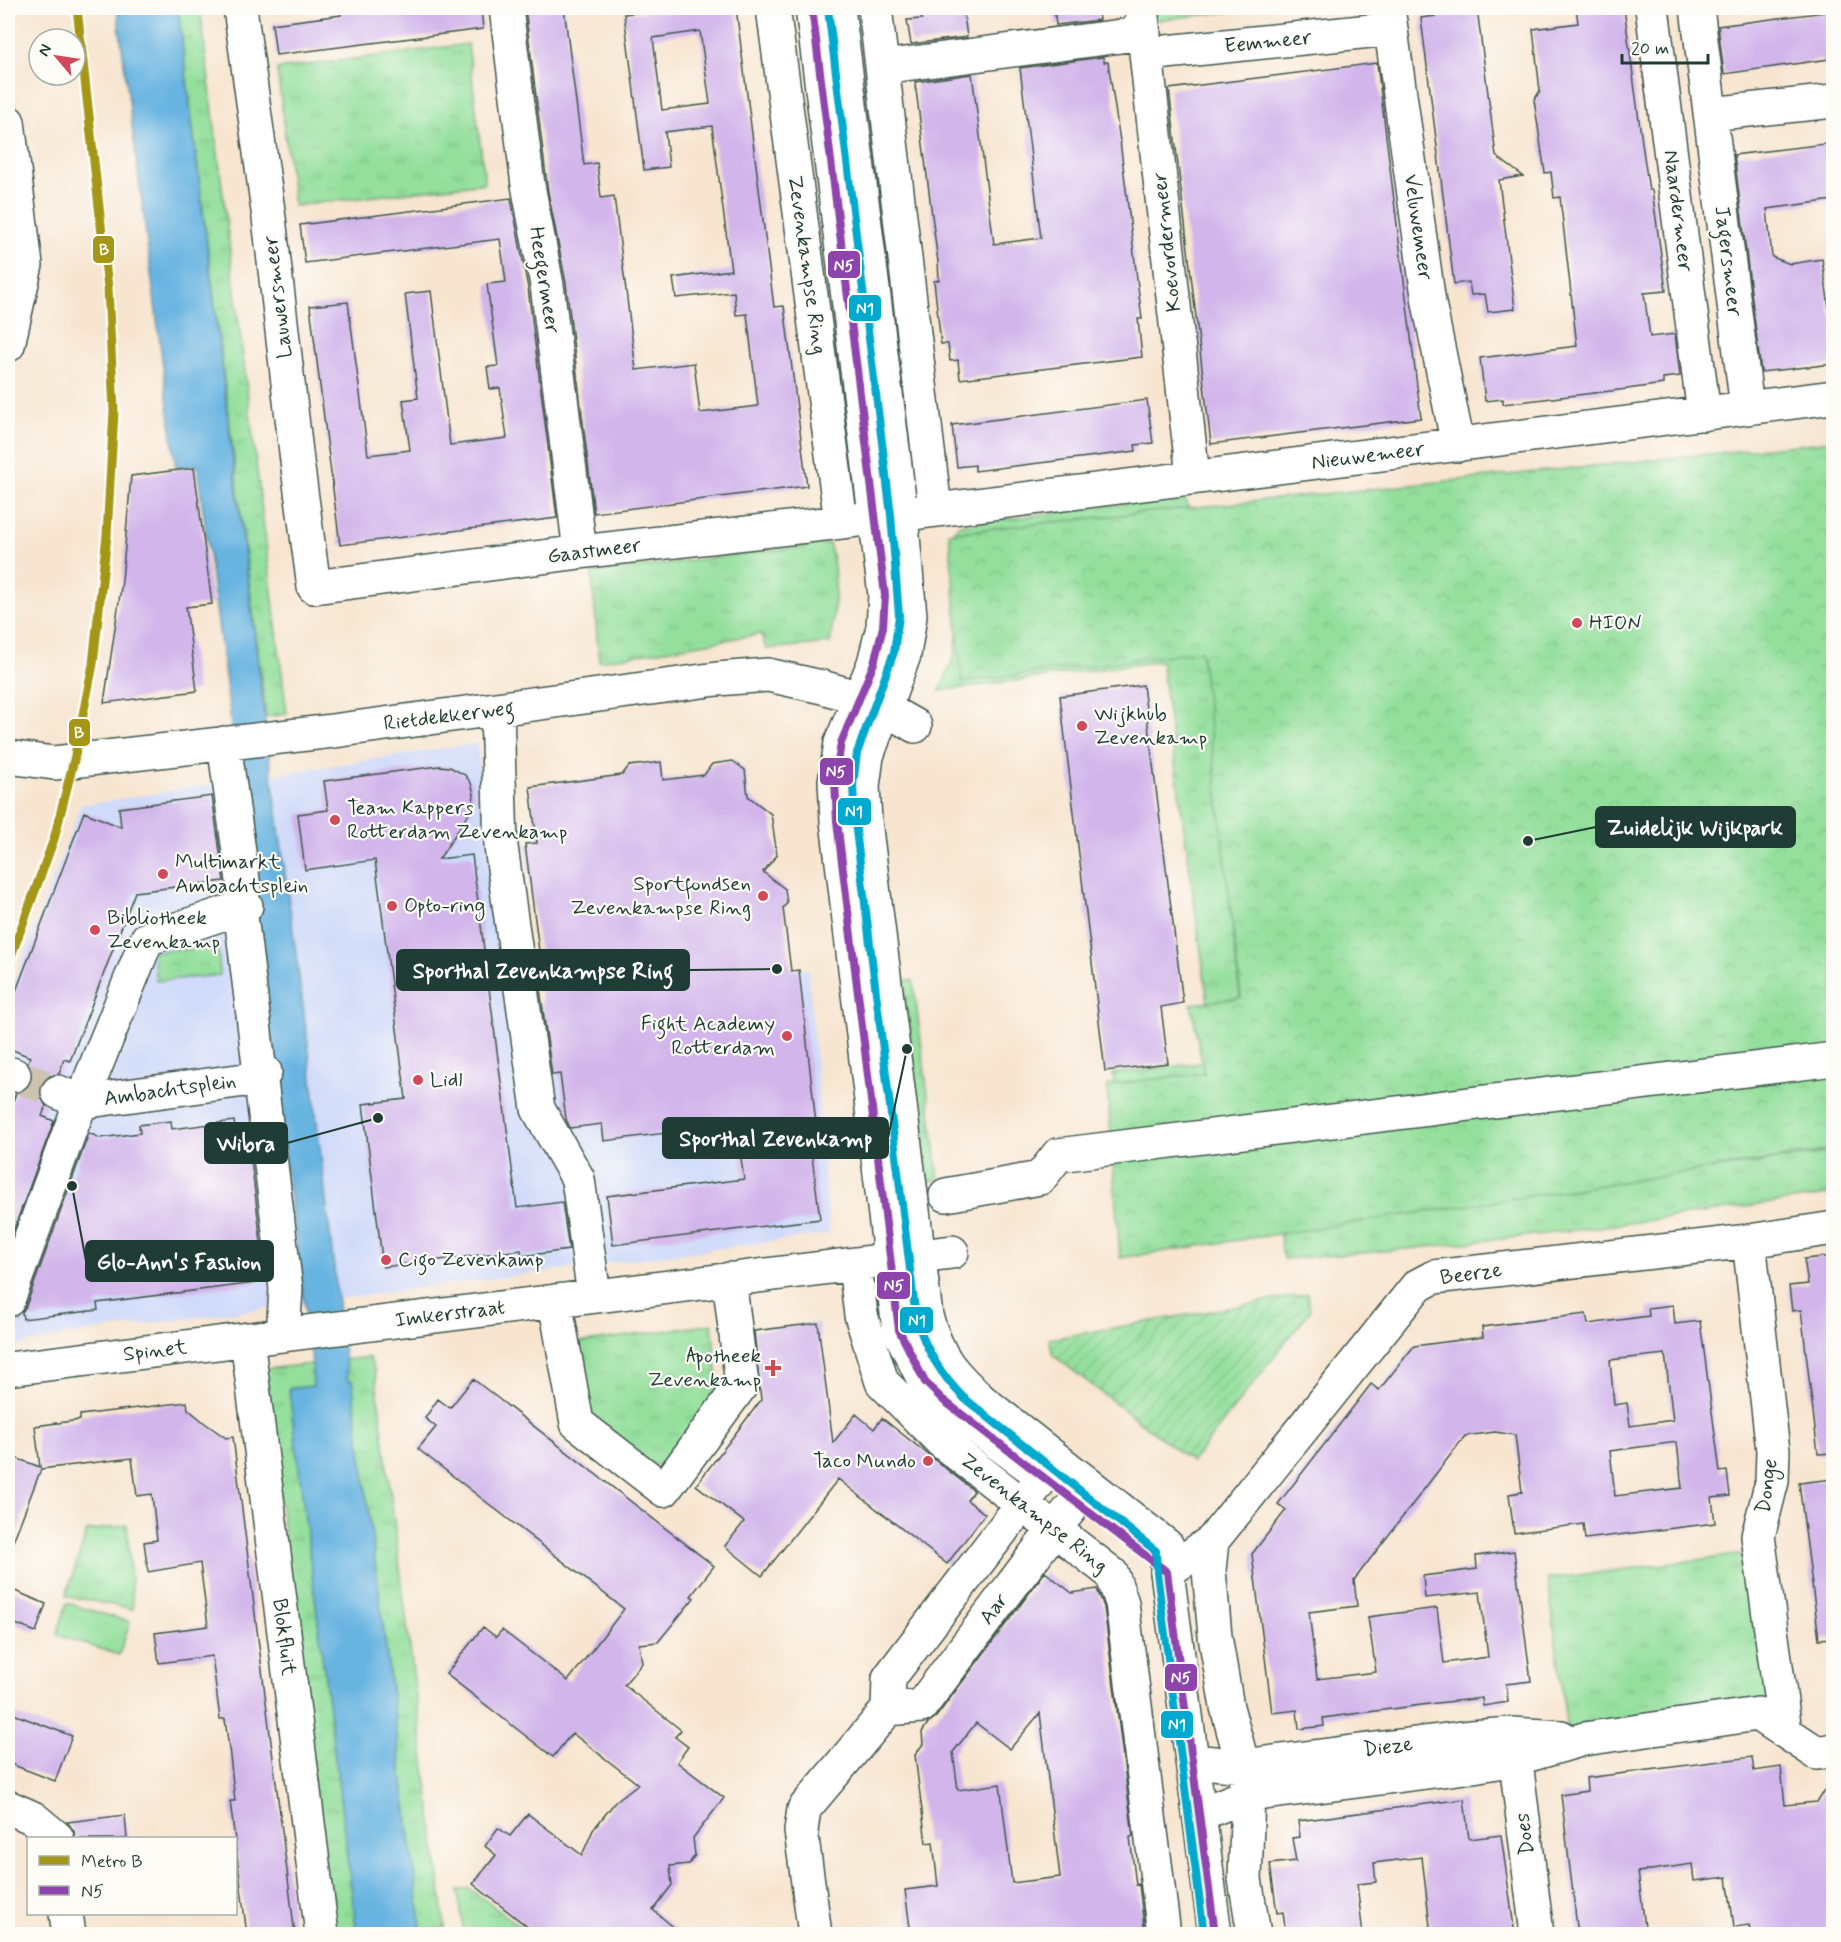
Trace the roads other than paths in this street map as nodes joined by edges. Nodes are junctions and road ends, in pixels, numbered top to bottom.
1 (240, 8) edge
2 (506, 8) edge
3 (773, 8) edge
4 (812, 8) edge
5 (838, 8) edge
6 (875, 8) edge
7 (1652, 8) edge
8 (1697, 8) edge
9 (1389, 18) edge
10 (1144, 32) edge
11 (882, 67) junction
12 (1833, 101) edge
13 (1710, 114) junction
14 (8, 122) edge
15 (8, 345) edge
16 (1833, 398) edge
17 (1747, 408) junction
18 (1704, 414) junction
19 (1458, 446) junction
20 (1193, 477) junction
21 (935, 509) junction
22 (888, 516) junction
23 (841, 522) junction
24 (580, 552) junction
25 (314, 587) joint
26 (872, 704) junction
27 (497, 710) junction
28 (915, 726) dead end
29 (224, 743) junction
30 (8, 757) edge
31 (243, 900) junction
32 (1833, 1059) edge
33 (262, 1086) junction
34 (69, 1105) junction
35 (946, 1195) dead end
36 (1833, 1228) edge
37 (1749, 1241) junction
38 (952, 1252) dead end
39 (903, 1258) junction
40 (855, 1265) junction
41 (729, 1279) junction
42 (594, 1296) junction
43 (8, 1300) edge
44 (555, 1301) junction
45 (293, 1333) junction
46 (247, 1339) junction
47 (8, 1369) edge
48 (1050, 1468) junction
49 (1083, 1494) junction
50 (1022, 1504) junction
51 (1055, 1528) junction
52 (1212, 1542) junction
53 (1167, 1572) junction
54 (888, 1709) junction
55 (1785, 1731) junction
56 (1514, 1747) junction
57 (1833, 1750) edge
58 (1193, 1761) junction
59 (1245, 1781) junction
60 (8, 1808) edge
61 (1200, 1814) junction
62 (55, 1837) edge
63 (66, 1915) edge
64 (69, 1935) edge
65 (322, 1935) edge
66 (815, 1935) edge
67 (1164, 1935) edge
68 (1215, 1935) edge
69 (1254, 1935) edge
70 (1537, 1935) edge

1 - 25 street, Lauwersmeer
2 - 24 street, Heegermeer
3 - 23 street, Zevenkampse Ring
4 - 22 street, Zevenkampse Ring
5 - 22 street, Zevenkampse Ring
6 - 11 street
7 - 18 street, Naardermeer
8 - 13 street, Jagersmeer
9 - 10 street, Eemmeer
9 - 19 street, Veluwemeer
10 - 11 street, Eemmeer
10 - 20 street, Koevordermeer
11 - 21 street
12 - 13 street
13 - 17 street, Jagersmeer
14 - 15 street
16 - 17 street, Nieuwemeer
17 - 18 street, Nieuwemeer
18 - 19 street, Nieuwemeer
19 - 20 street, Nieuwemeer
20 - 21 street, Nieuwemeer
21 - 22 street, Nieuwemeer
22 - 23 street, Gaastmeer
22 - 26 street, Zevenkampse Ring
23 - 24 street, Gaastmeer
24 - 25 street, Gaastmeer
26 - 27 street, Rietdekkerweg
26 - 28 street, Rietdekkerweg
26 - 39 street, Zevenkampse Ring
27 - 29 street, Rietdekkerweg
27 - 42 street
29 - 30 street, Rietdekkerweg
29 - 31 street
31 - 33 street, Ambachtsplein
31 - 34 street, Ambachtsplein
32 - 35 street
33 - 34 street, Ambachtsplein
33 - 45 street
34 - 43 street, Ambachtsplein
36 - 37 street, Beerze
37 - 52 street, Beerze
37 - 55 street, Donge
38 - 39 street, Imkerstraat
39 - 40 street, Imkerstraat
39 - 48 street, Zevenkampse Ring
40 - 41 street, Imkerstraat
40 - 50 street, Zevenkampse Ring
41 - 42 street, Imkerstraat
41 - 44 street
42 - 44 street, Imkerstraat
44 - 45 street, Imkerstraat
45 - 46 street, Spinet
46 - 47 street, Spinet
46 - 65 street, Blokfluit
48 - 49 street, Zevenkampse Ring
48 - 50 street, Aar
49 - 51 street, Aar
49 - 53 street, Zevenkampse Ring
50 - 51 street, Zevenkampse Ring
50 - 54 street, Aar
51 - 54 street, Aar
51 - 67 street, Zevenkampse Ring
52 - 53 street, Beerze
52 - 59 street
53 - 58 street
54 - 66 street
55 - 56 street, Dieze
55 - 57 street, Dieze
56 - 59 street, Dieze
56 - 70 street, Does
58 - 59 street, Dieze
58 - 61 street
59 - 61 street, Dieze
59 - 69 street
60 - 62 street
61 - 68 street
63 - 64 street

